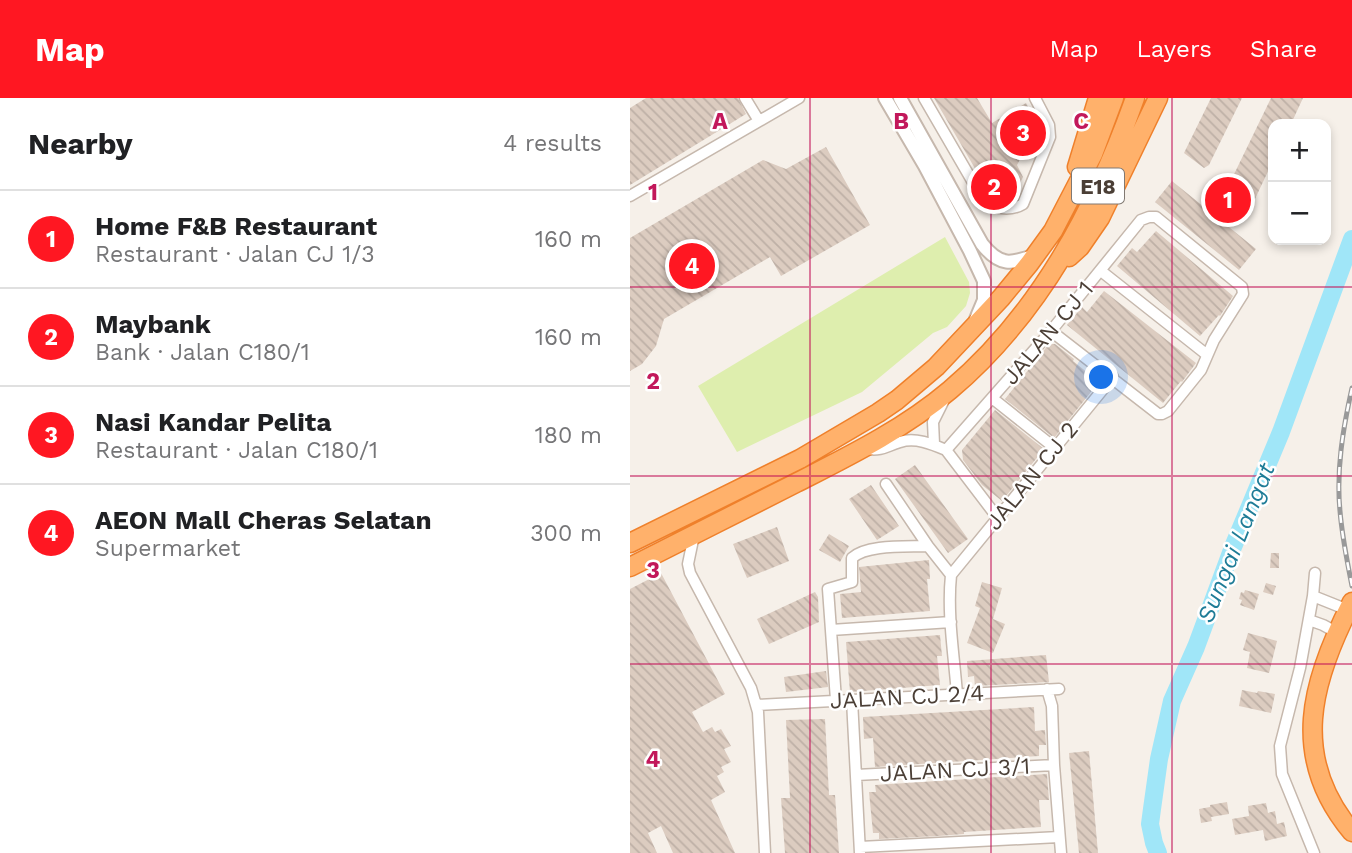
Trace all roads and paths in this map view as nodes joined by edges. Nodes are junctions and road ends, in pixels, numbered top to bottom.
1 (745, 98) edge
2 (799, 98) edge
3 (885, 98) edge
4 (900, 98) edge
5 (924, 98) edge
6 (1035, 98) edge
7 (1098, 98) edge
8 (1114, 98) edge
9 (1135, 98) edge
10 (1158, 98) edge
11 (759, 121) junction
12 (630, 196) edge
13 (1067, 204) junction
14 (1036, 255) junction
15 (1054, 271) junction
16 (1101, 271) junction
17 (971, 331) junction
18 (1051, 331) junction
19 (1206, 354) junction
20 (1112, 377) junction
21 (948, 392) junction
22 (992, 398) junction
23 (934, 444) junction
24 (1055, 448) junction
25 (864, 449) junction
26 (946, 450) junction
27 (886, 484) dead end
28 (997, 517) junction
29 (694, 535) junction
30 (630, 542) edge
31 (928, 546) junction
32 (630, 567) edge
33 (1315, 573) dead end
34 (951, 575) junction
35 (1313, 596) junction
36 (1350, 606) edge
37 (1309, 620) junction
38 (951, 622) junction
39 (831, 630) junction
40 (1336, 632) junction
41 (1047, 689) junction
42 (1059, 689) dead end
43 (957, 694) junction
44 (836, 700) junction
45 (852, 700) junction
46 (756, 705) junction
47 (1054, 765) junction
48 (856, 775) junction
49 (1352, 832) edge
50 (1059, 837) junction
51 (860, 850) edge
52 (765, 853) edge
53 (1061, 853) edge
54 (1314, 853) edge

1 - 11 street
2 - 11 street
3 - 17 street
4 - 14 street
5 - 6 street
7 - 13 highway
8 - 13 highway, E18
9 - 15 highway, E18
10 - 15 highway
11 - 12 street
13 - 14 highway, E18
14 - 17 highway, E18
15 - 21 highway, E18
16 - 18 street, JALAN CJ 1
16 - 19 street
16 - 19 street, JALAN CJ 1
17 - 30 highway, E18
18 - 20 street
18 - 22 street, JALAN CJ 1
19 - 20 street
20 - 24 street, JALAN CJ 2
21 - 23 street
21 - 25 highway, E18
22 - 24 street
22 - 26 street, JALAN CJ 1
23 - 25 street
23 - 26 street
24 - 28 street, JALAN CJ 2
25 - 29 highway, E18
26 - 28 street
27 - 31 street
28 - 34 street, JALAN CJ 2
29 - 32 highway, E18
29 - 46 street
31 - 34 street
31 - 39 street
33 - 35 street
34 - 38 street
35 - 36 street
35 - 37 street
36 - 40 highway
37 - 40 street
37 - 54 street
38 - 39 street
38 - 43 street
39 - 44 street
40 - 49 highway
41 - 42 street, JALAN CJ 2/4
41 - 43 street, JALAN CJ 2/4
41 - 47 street
43 - 45 street, JALAN CJ 2/4
44 - 45 street, JALAN CJ 2/4
44 - 46 street, JALAN CJ 2/4
45 - 48 street
46 - 52 street
47 - 48 street, JALAN CJ 3/1
47 - 50 street
48 - 51 street
50 - 51 street
50 - 53 street

